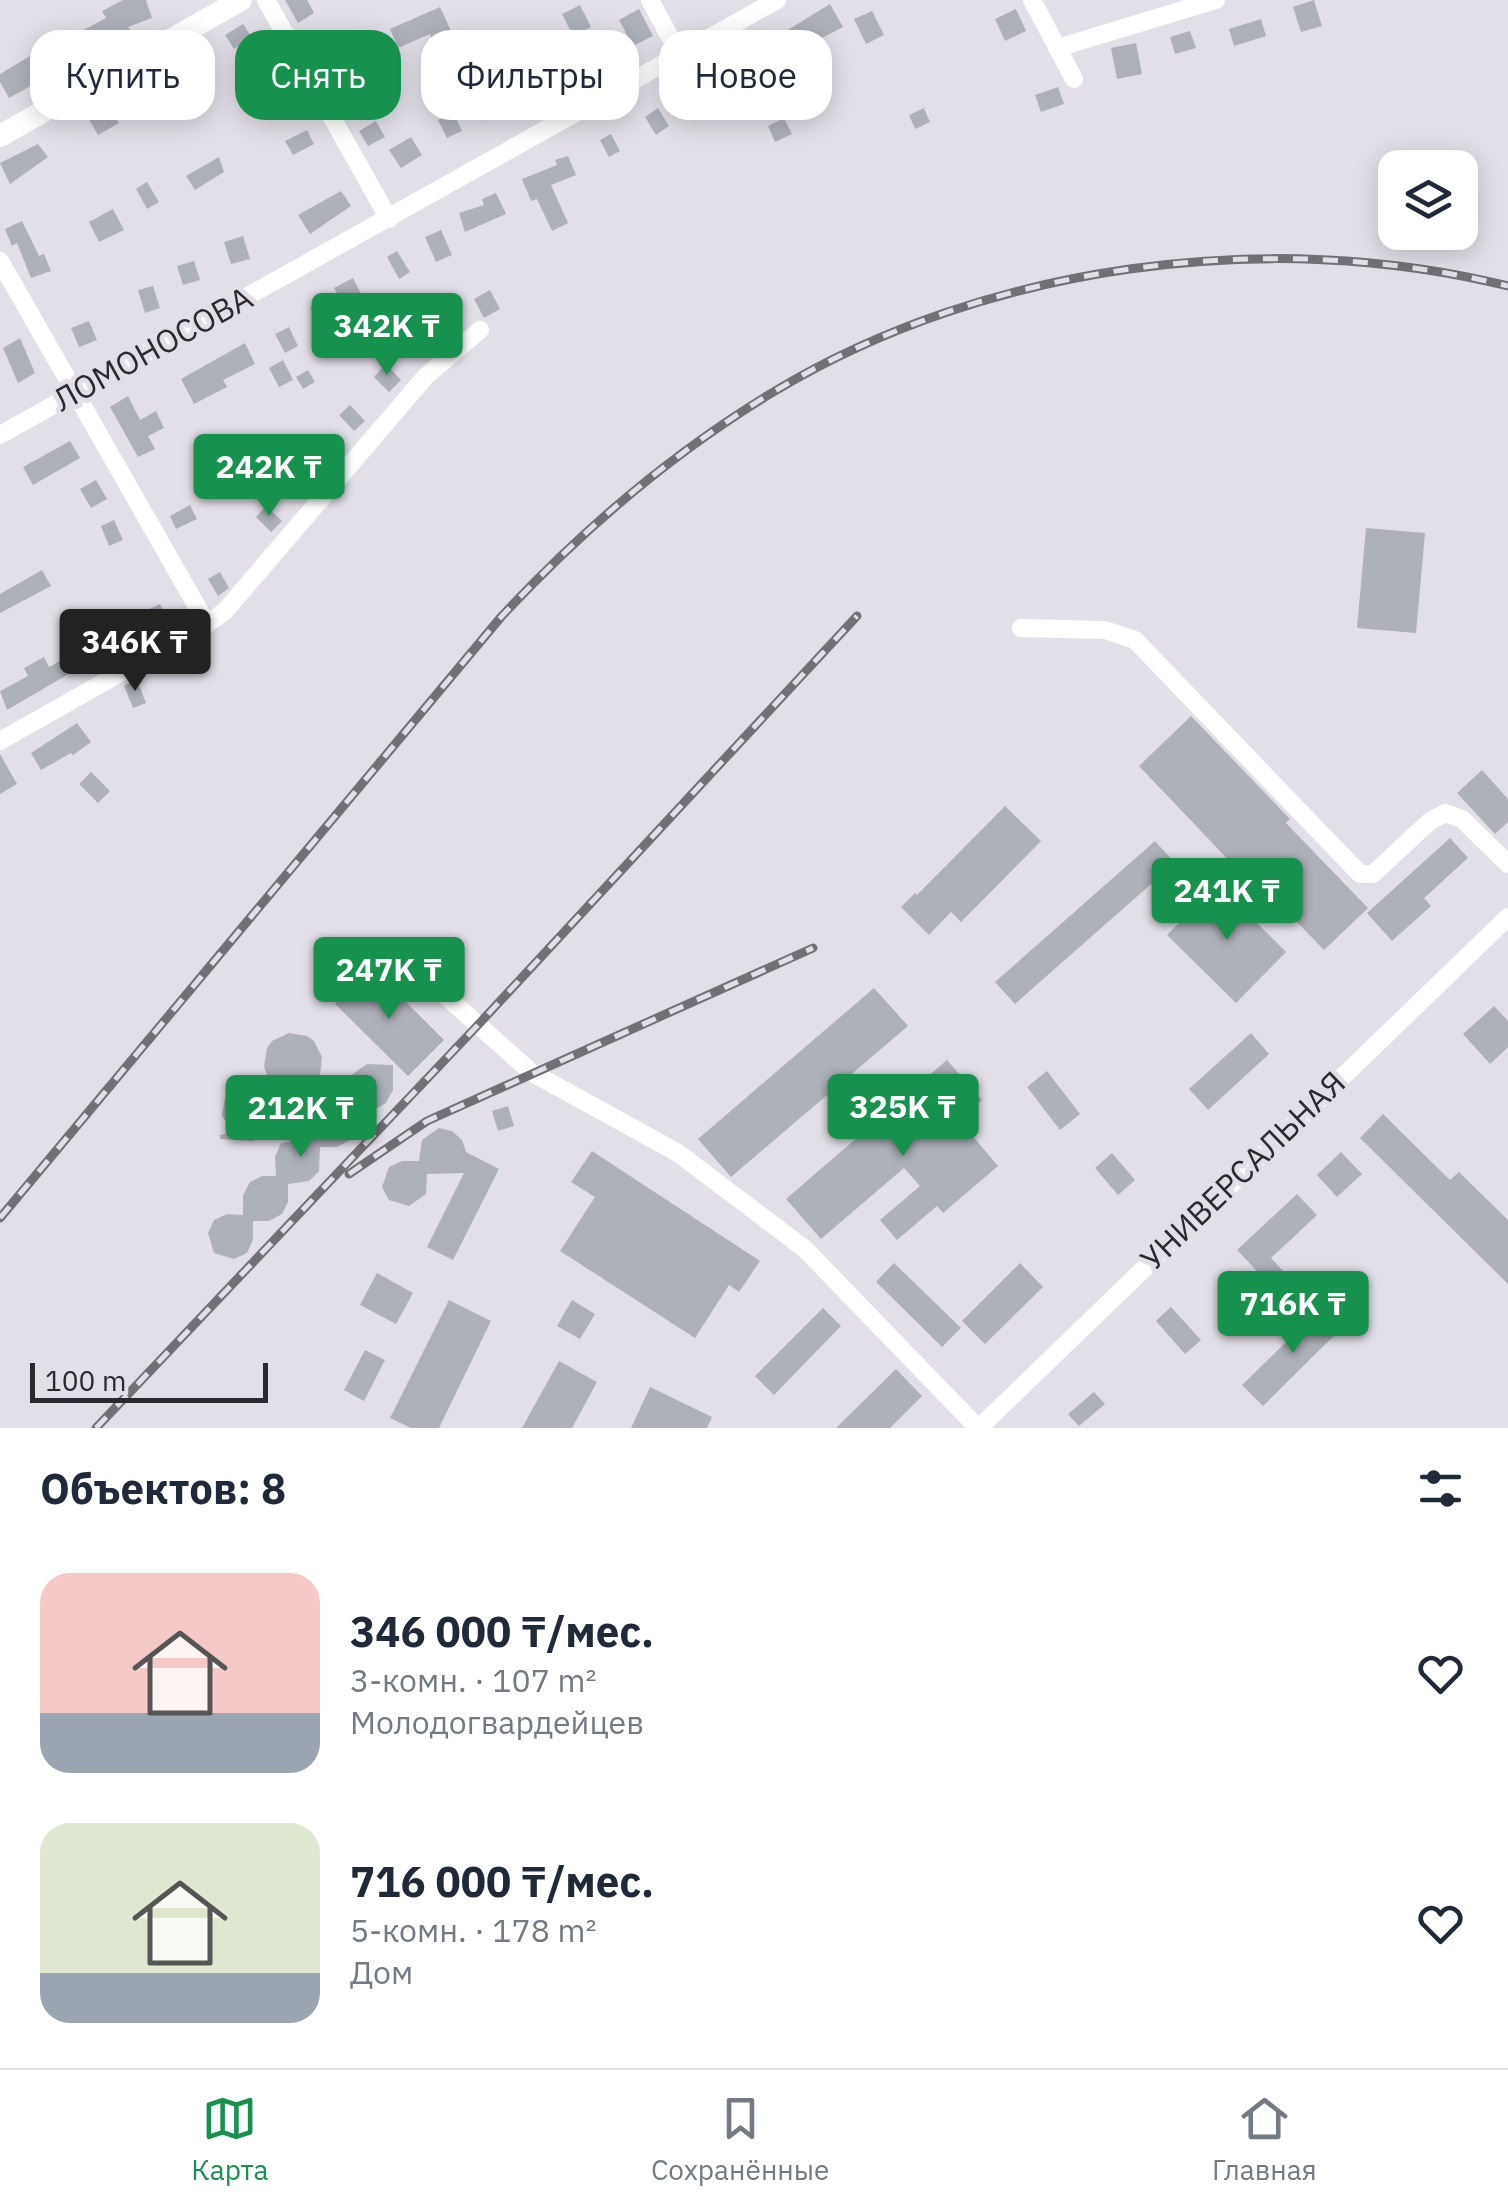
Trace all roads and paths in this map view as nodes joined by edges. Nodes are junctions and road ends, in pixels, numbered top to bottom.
1 (240, 0) edge
2 (266, 0) edge
3 (650, 0) edge
4 (777, 0) edge
5 (1032, 0) edge
6 (1216, 0) edge
7 (666, 30) edge
8 (723, 30) edge
9 (1057, 48) junction
10 (659, 65) edge
11 (1074, 80) dead end
12 (0, 136) edge
13 (389, 219) junction
14 (0, 261) edge
15 (480, 330) dead end
16 (75, 392) junction
17 (0, 435) edge
18 (207, 624) junction
19 (1021, 628) dead end
20 (0, 741) edge
21 (1508, 864) edge
22 (1508, 916) edge
23 (402, 957) dead end
24 (978, 1428) edge

1 - 12 main road
2 - 13 street
3 - 7 street
4 - 8 street, ЛОМОНОСОВА
5 - 9 street
6 - 9 street
9 - 11 street
10 - 13 street, ЛОМОНОСОВА
13 - 16 street, ЛОМОНОСОВА
14 - 16 street
15 - 18 street
16 - 17 street, ЛОМОНОСОВА
16 - 18 street
18 - 20 street
19 - 21 street
22 - 24 street, УНИВЕРСАЛЬНАЯ
23 - 24 street

